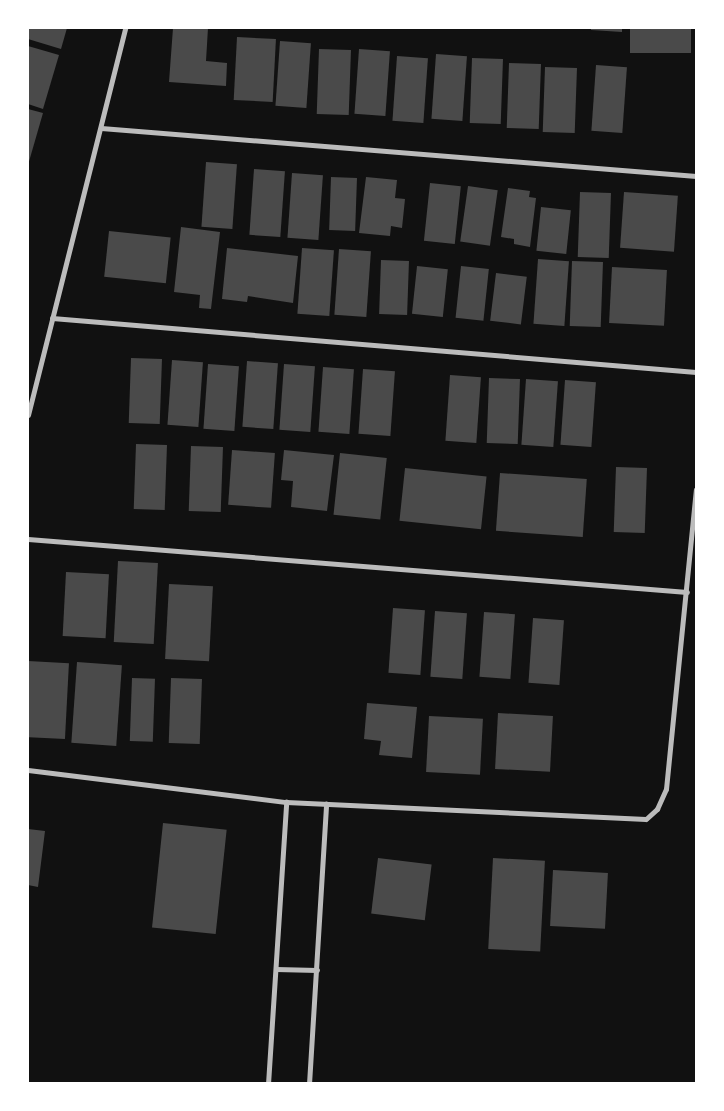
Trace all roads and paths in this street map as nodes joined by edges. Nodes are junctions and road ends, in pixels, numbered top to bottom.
1 (125, 28) edge
2 (101, 128) junction
3 (696, 176) edge
4 (52, 318) junction
5 (696, 372) edge
6 (28, 415) edge
7 (696, 490) edge
8 (28, 539) edge
9 (687, 592) junction
10 (28, 770) edge
11 (286, 802) junction
12 (326, 804) junction
13 (276, 969) junction
14 (317, 970) junction
15 (268, 1084) edge
16 (309, 1084) edge

1 - 2 street
2 - 3 street
2 - 4 street
4 - 5 street
4 - 6 street
7 - 9 street
8 - 9 street
9 - 12 street
10 - 11 street
11 - 12 street
11 - 13 street
12 - 14 street
13 - 14 street
13 - 15 street
14 - 16 street

